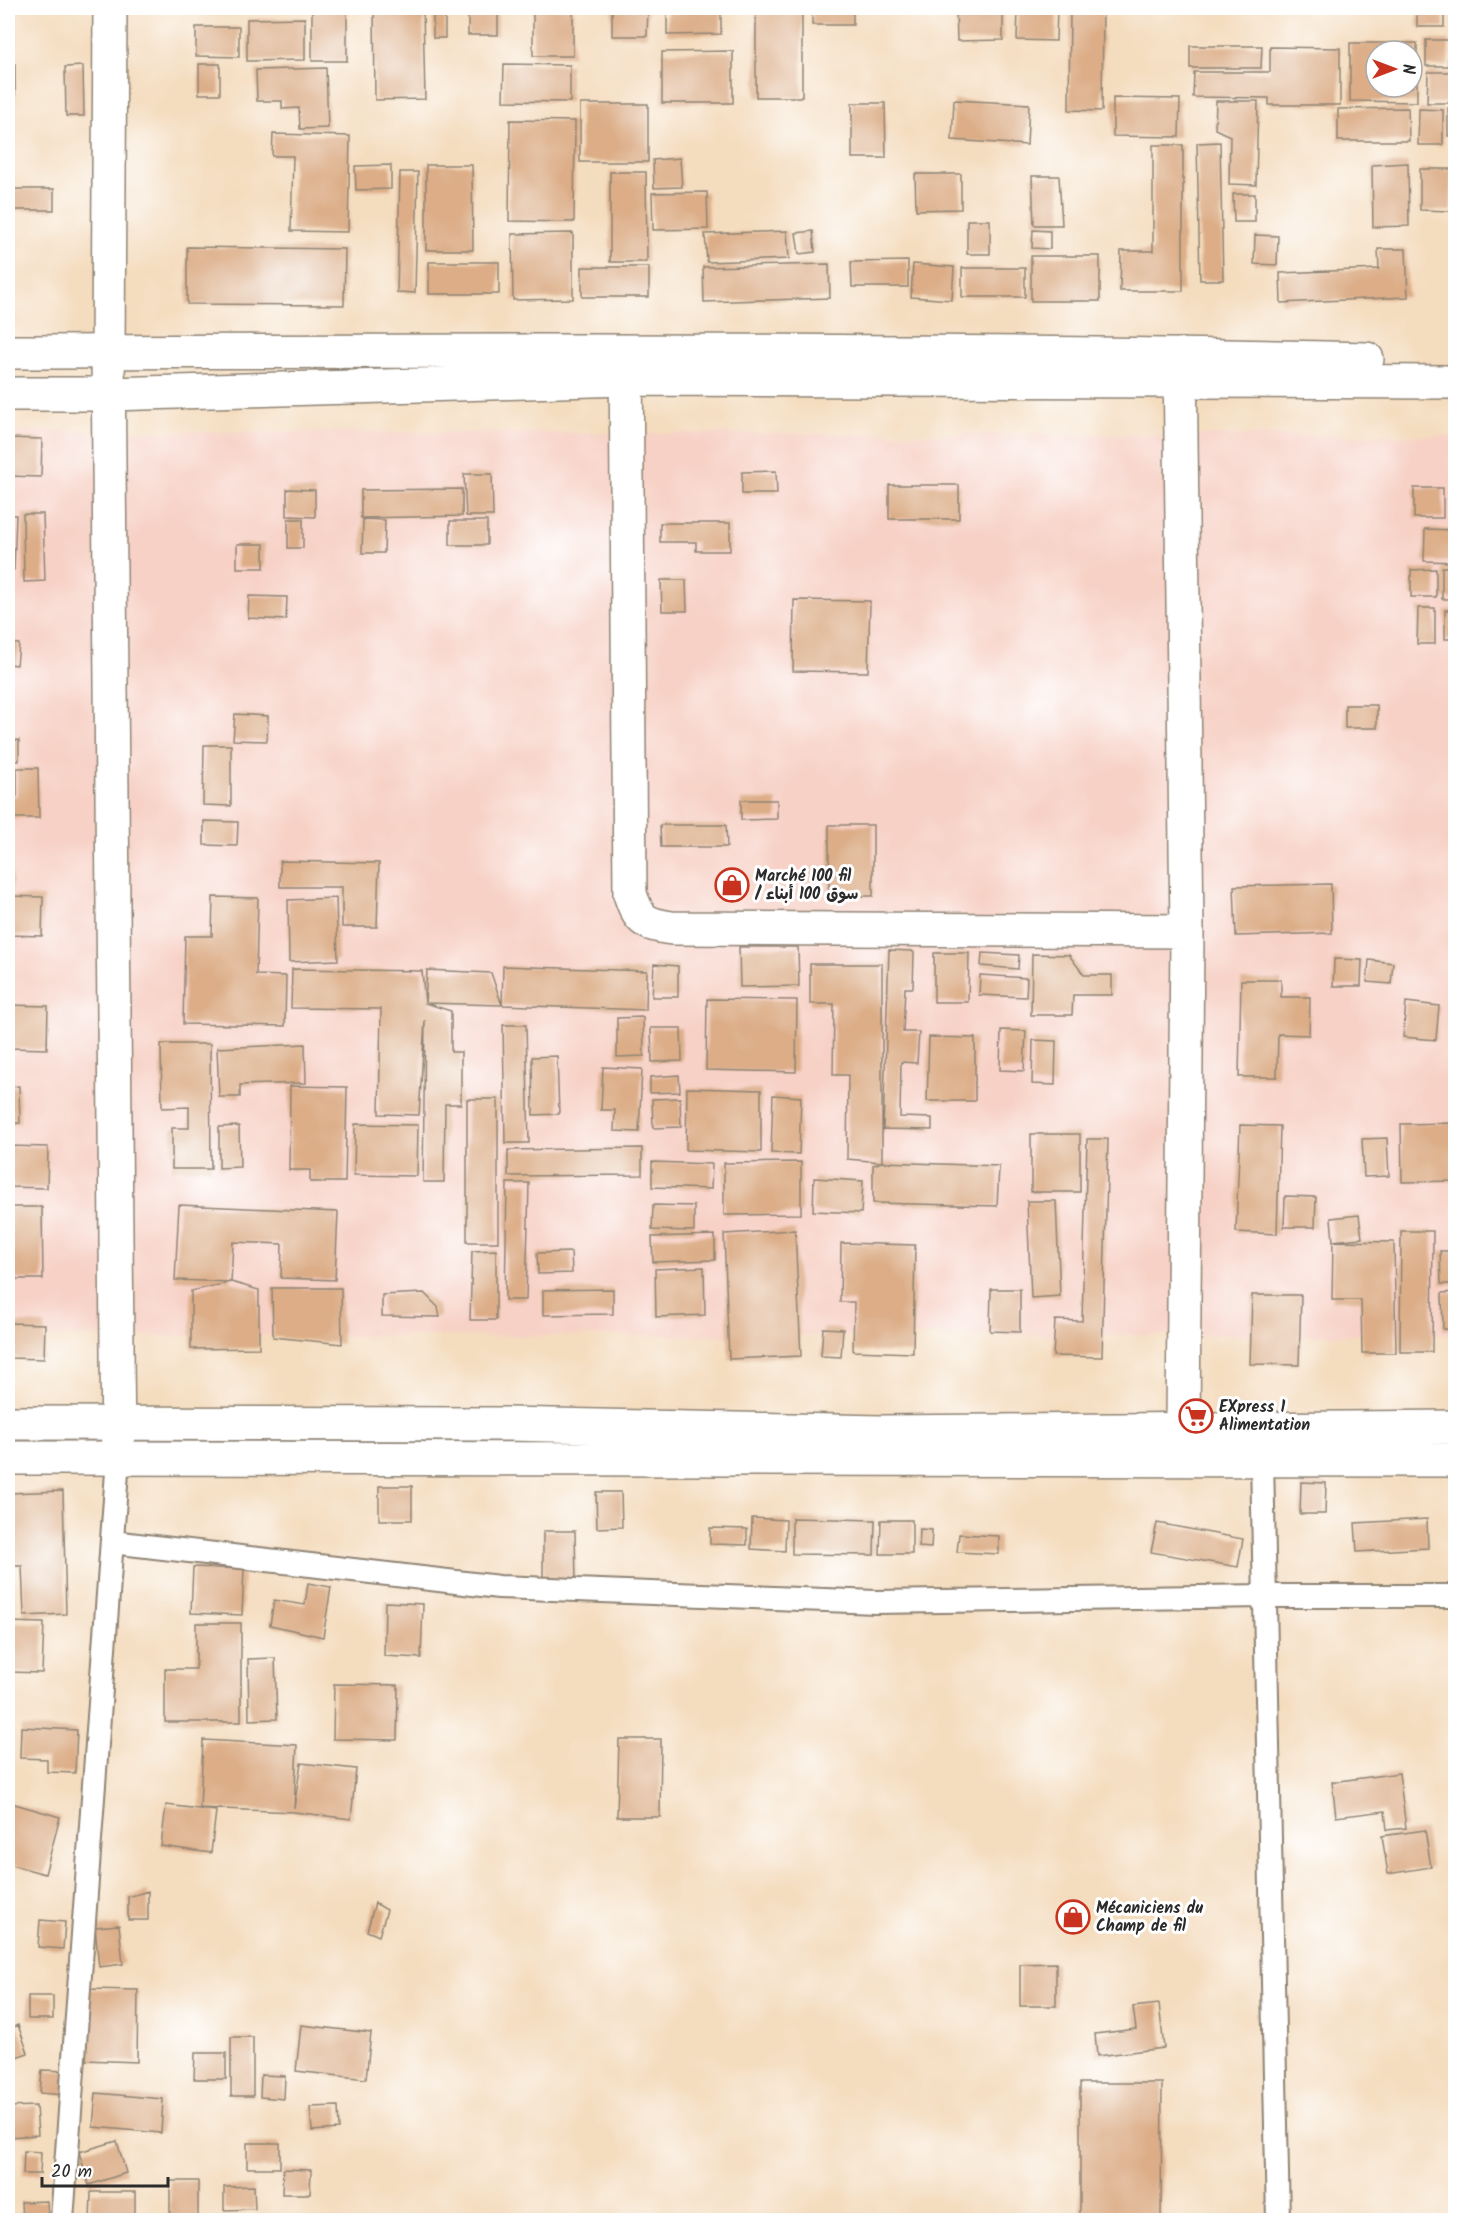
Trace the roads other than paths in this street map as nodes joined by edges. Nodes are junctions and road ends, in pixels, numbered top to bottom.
1 (111, 8) edge
2 (8, 352) edge
3 (108, 352) junction
4 (1455, 360) edge
5 (626, 365) junction
6 (1181, 368) junction
7 (1455, 382) edge
8 (8, 394) edge
9 (110, 394) junction
10 (1187, 931) junction
11 (8, 1423) edge
12 (118, 1423) junction
13 (1455, 1427) edge
14 (1183, 1428) junction
15 (8, 1458) edge
16 (118, 1458) junction
17 (1262, 1459) junction
18 (1455, 1460) edge
19 (112, 1542) junction
20 (1264, 1596) junction
21 (1455, 1596) edge
22 (62, 2220) edge
23 (1278, 2220) edge

1 - 3 street
2 - 3 street
3 - 5 street
3 - 9 street
4 - 6 street
5 - 6 street
5 - 9 street
5 - 10 street
6 - 7 street
6 - 10 street
8 - 9 street
9 - 12 street
10 - 14 street
11 - 12 street
12 - 14 street
12 - 16 street
13 - 14 street
15 - 16 street
16 - 17 street
16 - 19 lane
17 - 18 street
17 - 20 lane
19 - 20 lane
19 - 22 lane
20 - 21 lane
20 - 23 lane

